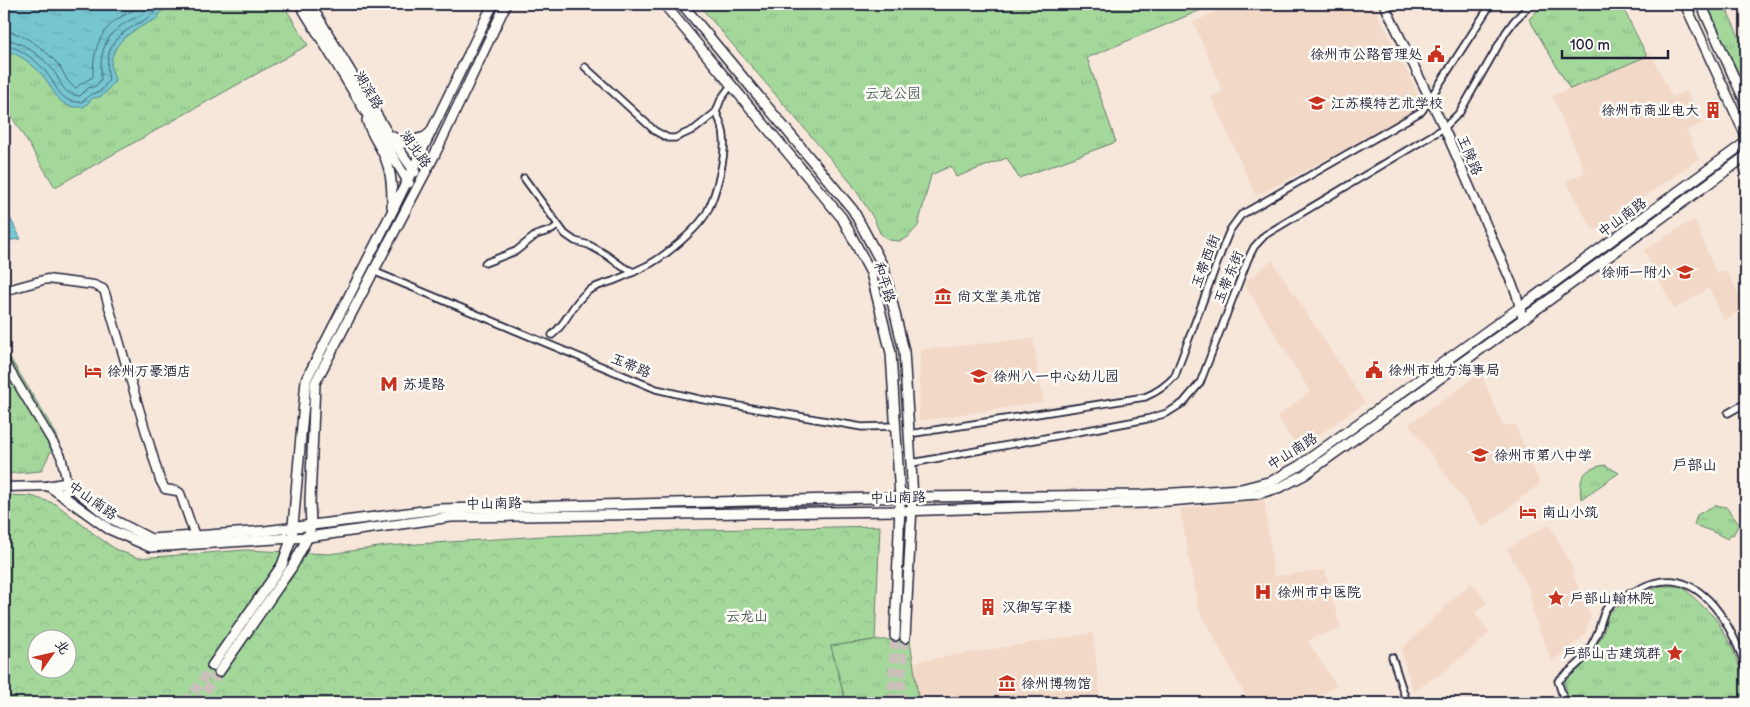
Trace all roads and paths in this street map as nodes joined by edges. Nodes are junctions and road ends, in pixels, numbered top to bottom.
1 (300, 4) edge
2 (310, 4) edge
3 (493, 4) edge
4 (506, 4) edge
5 (664, 4) edge
6 (682, 4) edge
7 (1384, 4) edge
8 (1491, 4) edge
9 (1531, 4) edge
10 (1685, 4) edge
11 (1701, 4) edge
12 (585, 67) dead end
13 (732, 84) junction
14 (1432, 103) junction
15 (1746, 104) edge
16 (362, 106) junction
17 (716, 112) junction
18 (1442, 124) junction
19 (431, 132) junction
20 (388, 134) junction
21 (1746, 136) edge
22 (1746, 142) edge
23 (1746, 156) edge
24 (413, 169) junction
25 (524, 178) dead end
26 (407, 180) junction
27 (421, 180) junction
28 (415, 191) junction
29 (392, 212) junction
30 (558, 226) junction
31 (485, 264) dead end
32 (634, 272) junction
33 (372, 274) junction
34 (4, 291) edge
35 (1519, 308) junction
36 (1523, 319) junction
37 (552, 336) dead end
38 (4, 361) edge
39 (1746, 403) edge
40 (1728, 414) dead end
41 (895, 426) junction
42 (909, 434) junction
43 (912, 463) junction
44 (67, 483) junction
45 (50, 486) junction
46 (4, 487) edge
47 (913, 497) junction
48 (64, 498) junction
49 (900, 498) junction
50 (900, 511) junction
51 (912, 511) junction
52 (311, 526) junction
53 (293, 532) junction
54 (195, 536) junction
55 (308, 536) junction
56 (895, 636) tunnel mouth
57 (905, 638) tunnel mouth
58 (1392, 657) dead end
59 (1746, 668) edge
60 (1407, 703) edge
61 (1566, 703) edge

1 - 16 main road, 湖滨路
2 - 20 main road, 湖滨路
3 - 19 main road
4 - 27 main road
5 - 13 main road, 和平路
6 - 42 main road, 和平路
7 - 14 street, 王陵路
8 - 14 street, 玉带西街
9 - 18 street, 玉带东街
10 - 21 main road
11 - 15 main road
12 - 17 street
13 - 17 street
13 - 41 main road, 和平路
14 - 18 street, 王陵路
14 - 42 street, 玉带西街
16 - 26 main road, 湖滨路
16 - 29 main road
17 - 32 street
18 - 35 street, 王陵路
18 - 43 street, 玉带东街
19 - 20 main road
19 - 24 main road
20 - 24 main road, 湖北路
22 - 35 main road, 中山南路
23 - 36 main road, 中山南路
24 - 26 main road
24 - 27 main road, 湖北路
25 - 30 street
26 - 28 main road, 湖滨路
26 - 29 main road
27 - 28 main road
28 - 33 main road
29 - 53 main road
30 - 31 street
30 - 32 street
32 - 37 street
33 - 41 street, 玉带路
33 - 52 main road
34 - 54 street
35 - 36 street, 王陵路
35 - 47 main road, 中山南路
36 - 51 main road, 中山南路
38 - 44 street
39 - 40 street
41 - 49 main road, 和平路
42 - 43 main road, 和平路
43 - 47 main road, 和平路
44 - 45 main road, 中山南路
44 - 48 street
44 - 54 main road, 中山南路
45 - 46 street
45 - 48 main road, 中山南路
47 - 49 main road, 中山南路
47 - 51 main road, 和平路
48 - 53 main road, 中山南路
49 - 50 main road, 和平路
49 - 52 main road, 中山南路
50 - 51 main road, 中山南路
50 - 55 main road, 中山南路
50 - 56 main road, 和平路
51 - 57 main road, 和平路
52 - 53 main road, 中山南路
52 - 55 main road
53 - 54 main road, 中山南路
53 - 55 main road, 中山南路
53 - 55 main road
58 - 60 street
59 - 61 street

